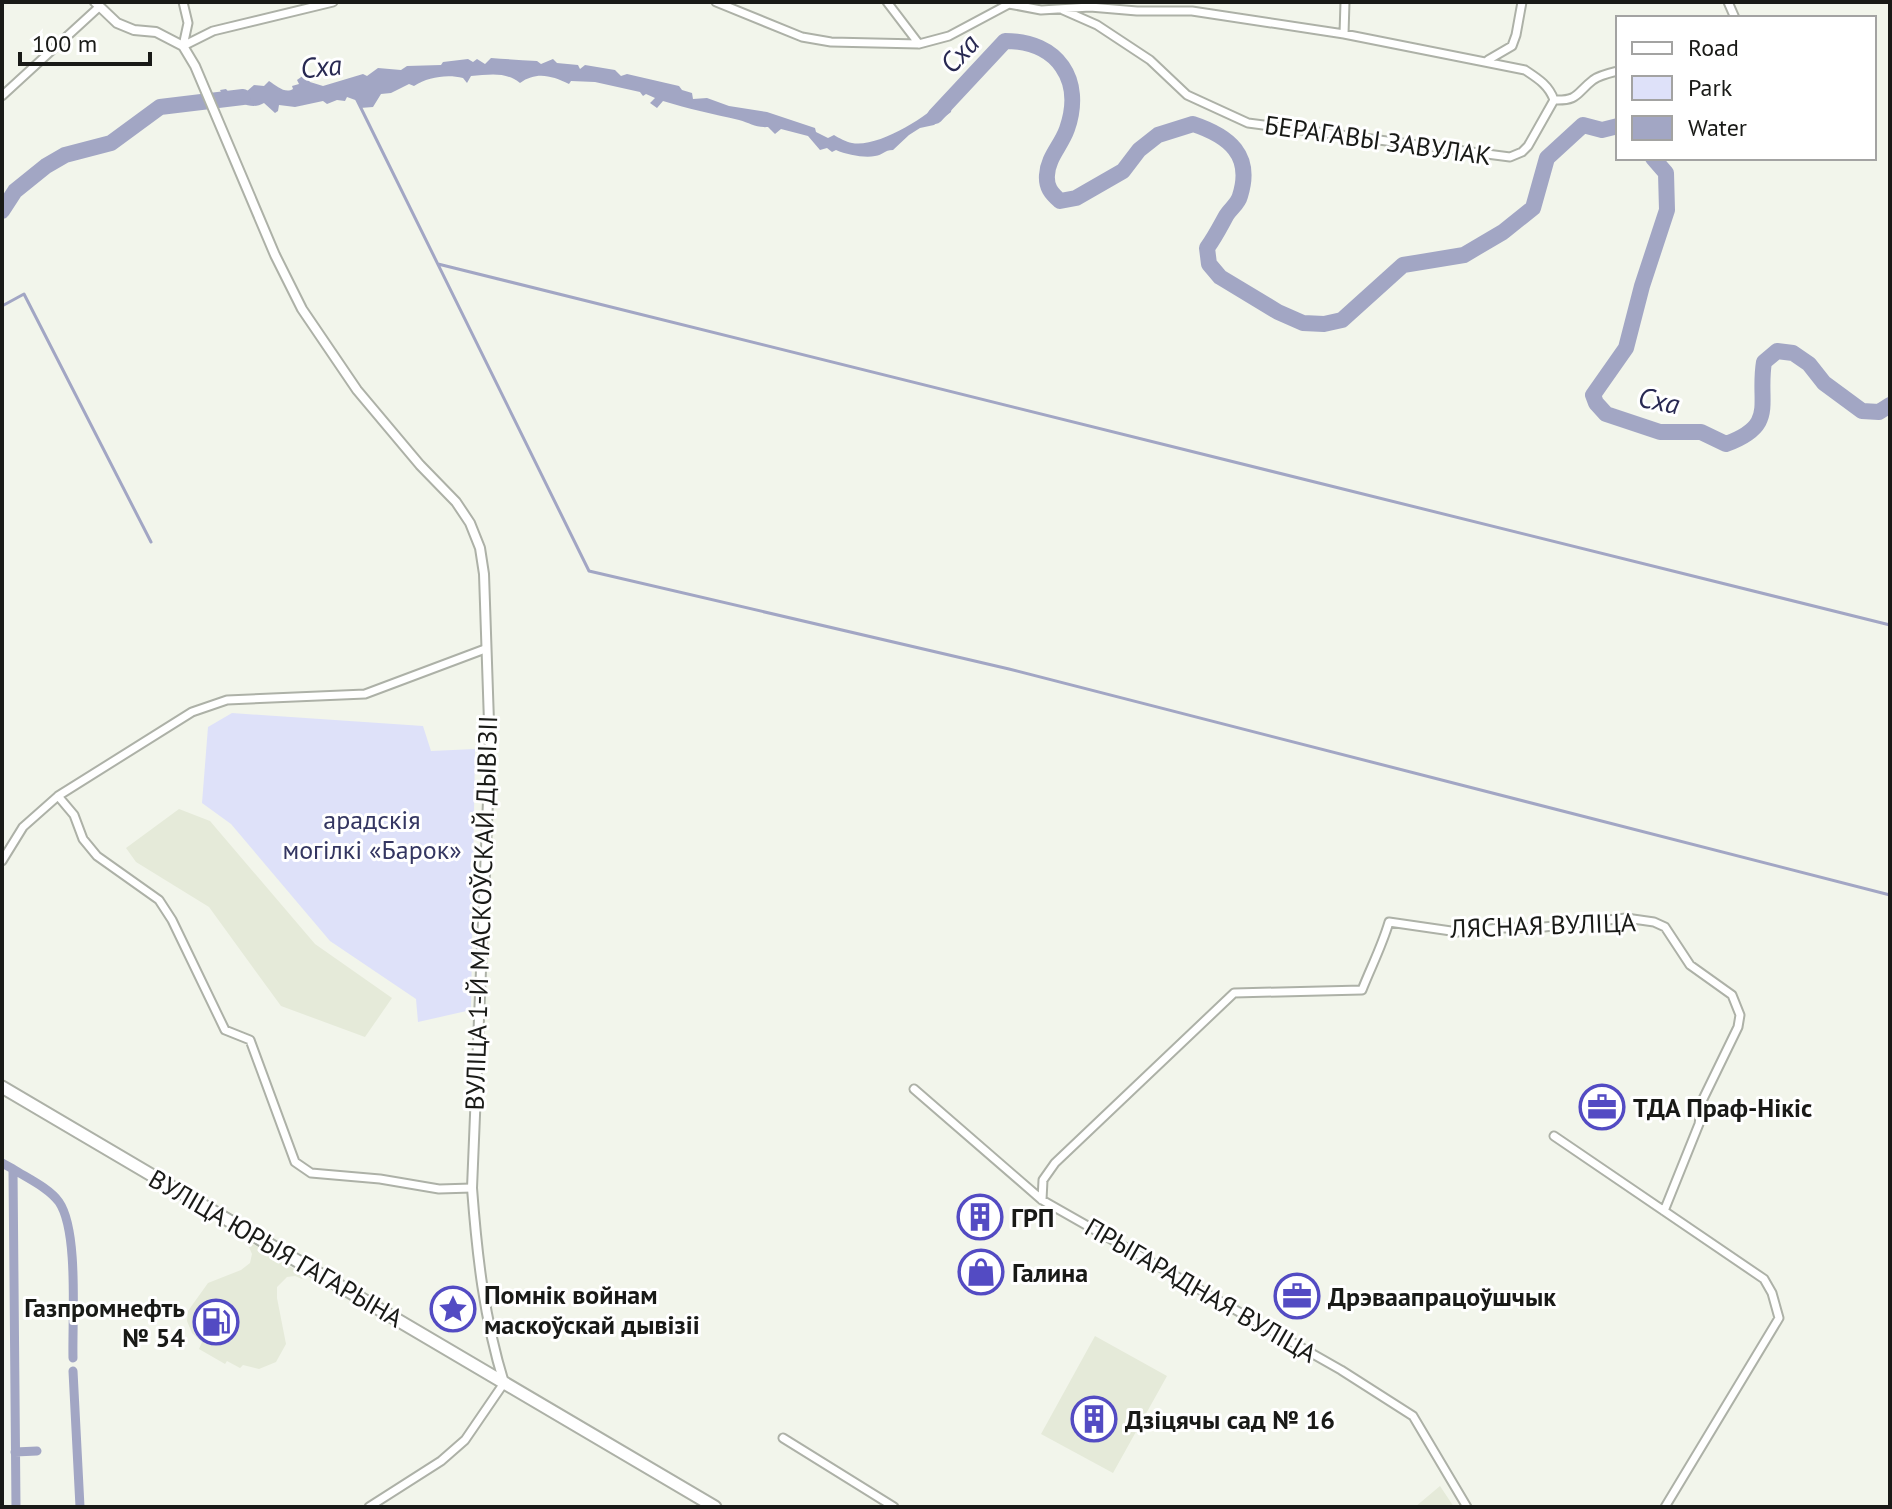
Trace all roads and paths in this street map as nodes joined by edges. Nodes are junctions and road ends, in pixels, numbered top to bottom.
1 (183, 2) edge
2 (286, 2) edge
3 (333, 2) edge
4 (716, 2) edge
5 (887, 2) edge
6 (1345, 2) edge
7 (1522, 2) edge
8 (1009, 3) edge
9 (97, 4) edge
10 (1192, 6) edge
11 (1061, 9) junction
12 (289, 12) junction
13 (1344, 34) junction
14 (919, 44) junction
15 (183, 46) junction
16 (1488, 60) junction
17 (1616, 72) edge
18 (2, 96) edge
19 (1554, 100) junction
20 (485, 649) junction
21 (58, 796) junction
22 (2, 861) edge
23 (2, 1087) edge
24 (914, 1089) dead end
25 (1554, 1136) dead end
26 (472, 1188) junction
27 (1042, 1200) junction
28 (1664, 1211) junction
29 (504, 1383) junction
30 (783, 1438) dead end
31 (369, 1507) edge
32 (715, 1507) edge
33 (894, 1507) edge
34 (1467, 1507) edge
35 (1665, 1507) edge

1 - 15 street
2 - 12 street
3 - 12 street
4 - 14 street
5 - 14 street
6 - 13 street
7 - 16 street
8 - 11 street
8 - 14 street
9 - 15 street
9 - 18 street
10 - 11 street
10 - 13 street
11 - 19 street, БЕРАГАВЫ ЗАВУЛАК
12 - 15 street
13 - 16 street
15 - 20 street, ВУЛІЦА 1-Й МАСКОЎСКАЙ ДЫВІЗІІ
16 - 19 street
17 - 19 street
20 - 21 street
20 - 26 street, ВУЛІЦА 1-Й МАСКОЎСКАЙ ДЫВІЗІІ
21 - 22 street
21 - 26 street
23 - 29 main road, ВУЛІЦА ЮРЫЯ ГАГАРЫНА
24 - 27 street, ПРЫГАРАДНАЯ ВУЛІЦА
25 - 28 street
26 - 29 street, ВУЛІЦА 1-Й МАСКОЎСКАЙ ДЫВІЗІІ
27 - 28 street, ЛЯСНАЯ ВУЛІЦА
27 - 34 street, ПРЫГАРАДНАЯ ВУЛІЦА
28 - 35 street
29 - 31 street
29 - 32 main road, ВУЛІЦА ЮРЫЯ ГАГАРЫНА
30 - 33 street

